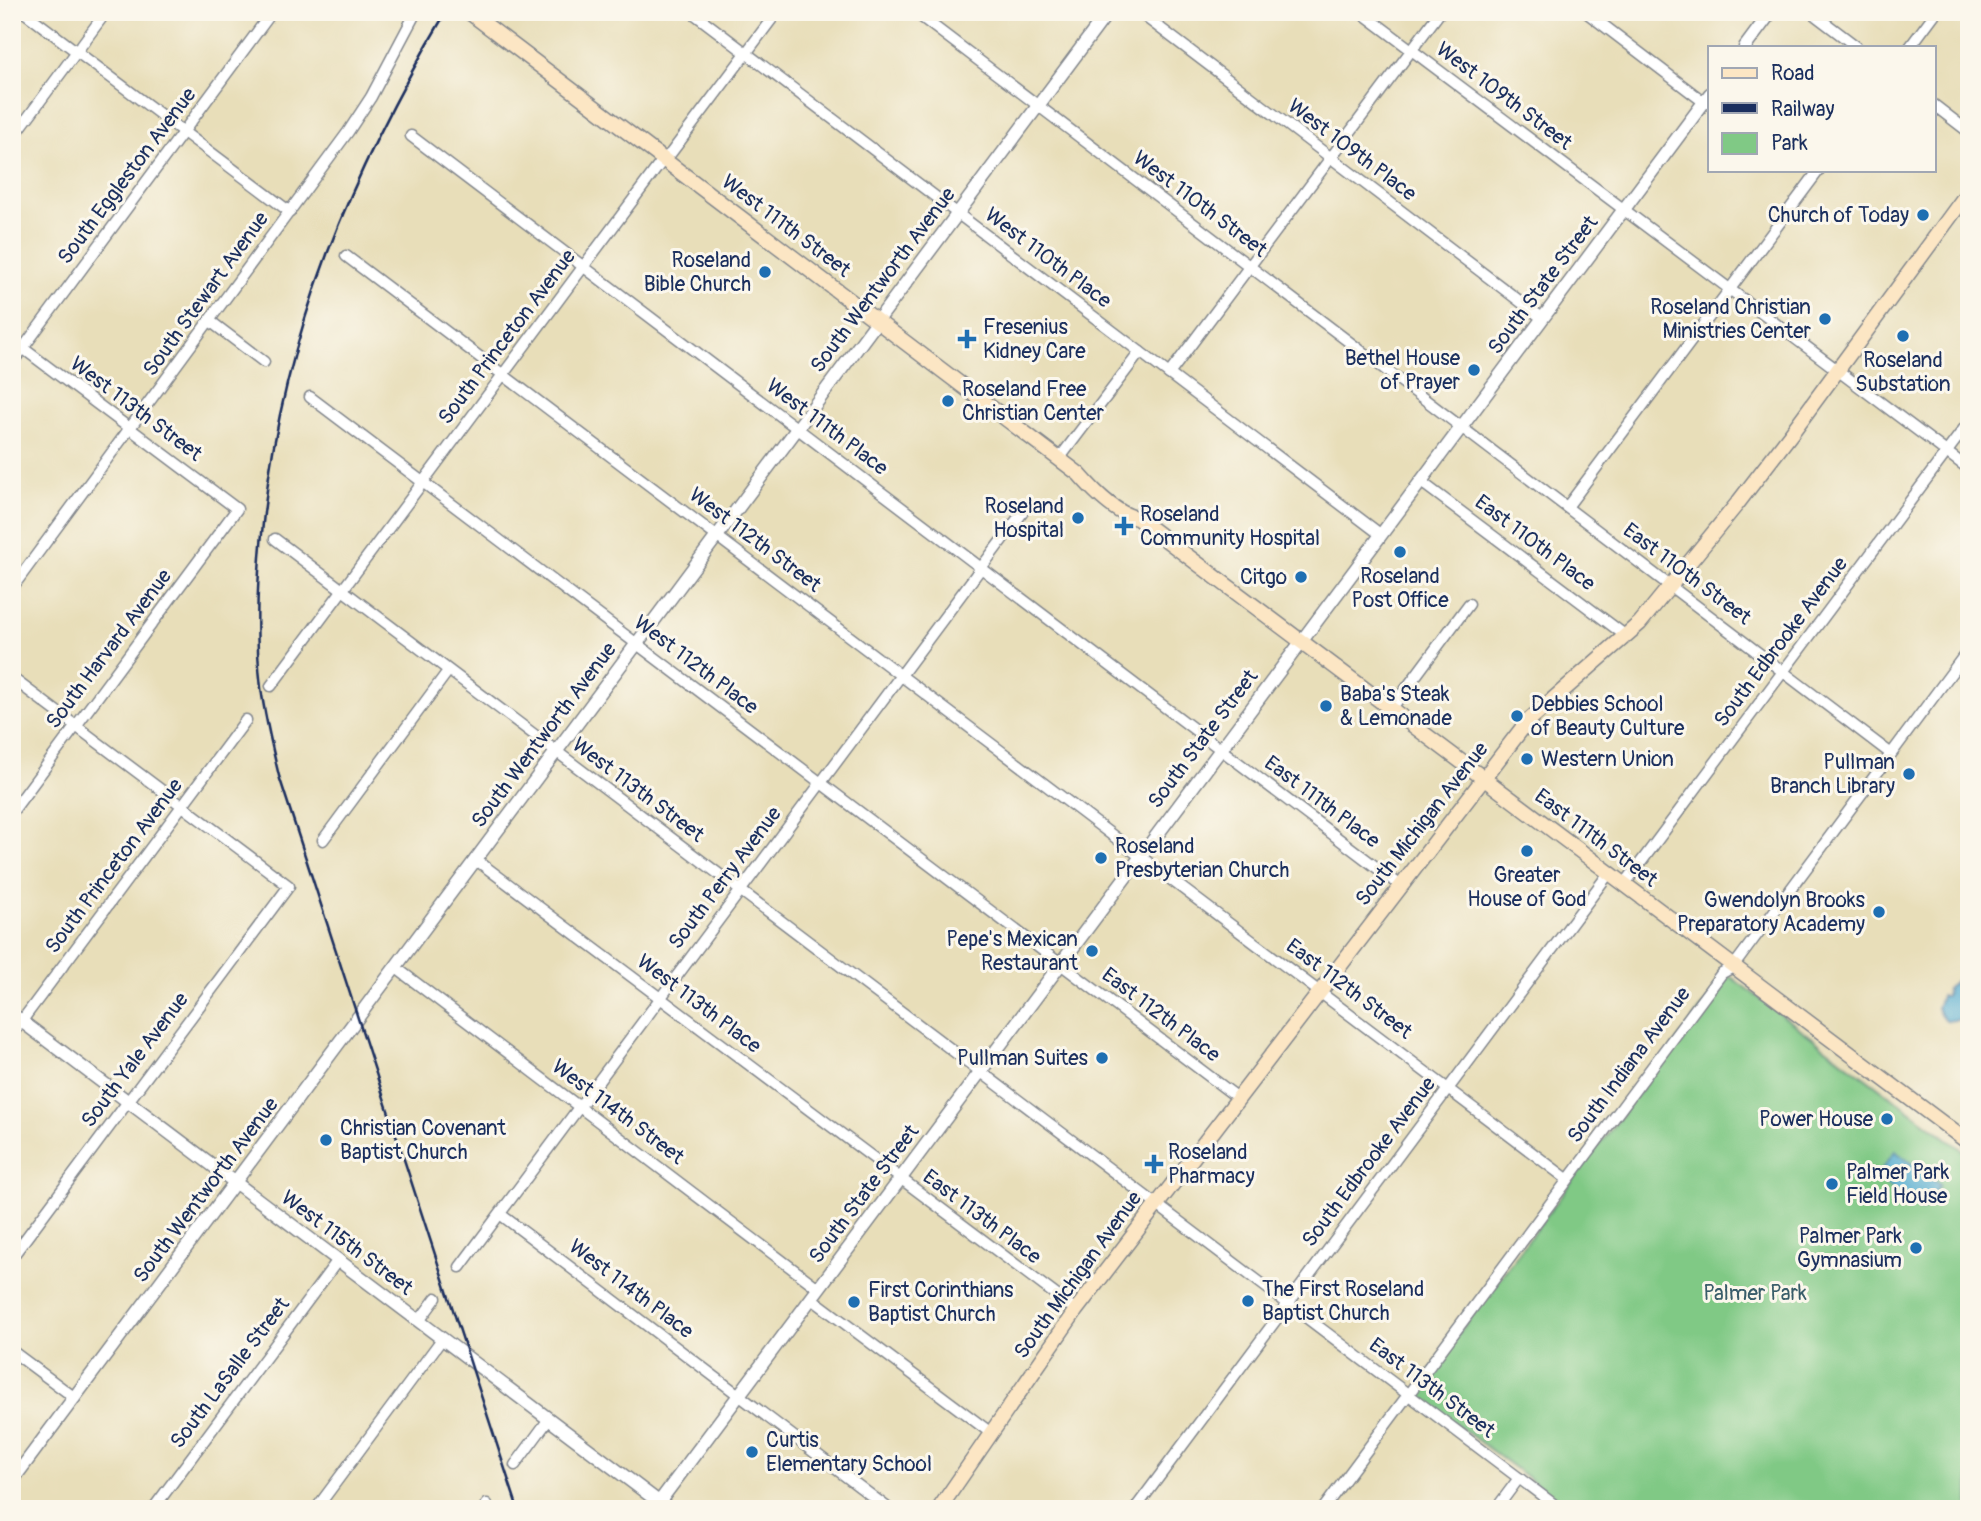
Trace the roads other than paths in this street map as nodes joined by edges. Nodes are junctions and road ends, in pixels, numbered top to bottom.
1 (24, 12) edge
2 (106, 12) edge
3 (272, 12) edge
4 (416, 12) edge
5 (469, 12) edge
6 (692, 12) edge
7 (776, 12) edge
8 (915, 12) edge
9 (1108, 12) edge
10 (1139, 12) edge
11 (1361, 12) edge
12 (1440, 12) edge
13 (1586, 12) edge
14 (1771, 12) edge
15 (1811, 12) edge
16 (1936, 12) edge
17 (1746, 46) edge
18 (1856, 46) edge
19 (1911, 46) edge
20 (1412, 51) junction
21 (77, 52) junction
22 (746, 53) junction
23 (1707, 98) edge
24 (1038, 105) junction
25 (1936, 107) edge
26 (183, 132) junction
27 (1969, 132) edge
28 (411, 136) dead end
29 (12, 139) edge
30 (1331, 158) junction
31 (664, 160) junction
32 (1817, 172) edge
33 (1969, 191) edge
34 (1623, 210) junction
35 (290, 212) junction
36 (957, 213) junction
37 (346, 256) dead end
38 (1250, 266) junction
39 (583, 267) junction
40 (1729, 289) junction
41 (1542, 318) junction
42 (876, 320) junction
43 (210, 321) junction
44 (12, 340) edge
45 (23, 348) junction
46 (1140, 352) junction
47 (264, 362) dead end
48 (12, 363) edge
49 (1837, 370) junction
50 (503, 374) junction
51 (1169, 374) junction
52 (310, 397) dead end
53 (1969, 422) edge
54 (1461, 426) junction
55 (797, 428) junction
56 (130, 429) junction
57 (1946, 452) junction
58 (1059, 459) junction
59 (1969, 469) edge
60 (1420, 481) junction
61 (422, 482) junction
62 (1567, 507) junction
63 (237, 509) joint
64 (1022, 513) dead end
65 (1380, 534) junction
66 (717, 536) junction
67 (275, 539) dead end
68 (981, 567) junction
69 (1671, 586) junction
70 (12, 588) edge
71 (342, 591) junction
72 (1469, 604) dead end
73 (1626, 636) junction
74 (1300, 641) junction
75 (636, 644) junction
76 (1969, 649) edge
77 (448, 671) junction
78 (1783, 671) junction
79 (901, 675) junction
80 (12, 678) edge
81 (271, 686) dead end
82 (1391, 709) junction
83 (246, 720) dead end
84 (76, 726) junction
85 (1220, 748) junction
86 (555, 752) junction
87 (1890, 753) junction
88 (1483, 779) junction
89 (821, 783) junction
90 (183, 806) junction
91 (12, 812) edge
92 (323, 840) dead end
93 (1140, 855) junction
94 (475, 859) junction
95 (1609, 873) junction
96 (1624, 885) junction
97 (1401, 886) junction
98 (740, 891) junction
99 (1060, 963) junction
100 (395, 967) junction
101 (1733, 967) junction
102 (1320, 992) junction
103 (660, 999) junction
104 (17, 1018) edge
105 (12, 1034) edge
106 (980, 1071) junction
107 (1448, 1088) junction
108 (1238, 1098) junction
109 (128, 1102) junction
110 (579, 1107) junction
111 (1969, 1143) edge
112 (900, 1179) junction
113 (1567, 1179) junction
114 (235, 1182) junction
115 (1156, 1204) junction
116 (500, 1214) junction
117 (12, 1257) edge
118 (338, 1260) junction
119 (460, 1267) dead end
120 (814, 1293) junction
121 (436, 1298) dead end
122 (1287, 1303) junction
123 (1076, 1310) junction
124 (419, 1321) junction
125 (442, 1339) junction
126 (12, 1351) edge
127 (738, 1394) junction
128 (1408, 1395) junction
129 (75, 1398) junction
130 (549, 1419) junction
131 (991, 1433) junction
132 (515, 1465) dead end
133 (1519, 1478) junction
134 (12, 1481) edge
135 (660, 1506) edge
136 (153, 1509) edge
137 (316, 1509) edge
138 (889, 1509) edge
139 (939, 1509) edge
140 (1135, 1509) edge
141 (1323, 1509) edge
142 (1496, 1509) edge
143 (1560, 1509) edge

1 - 21 street
2 - 21 street
3 - 26 street, South Eggleston Avenue
4 - 35 street, South Stewart Avenue
5 - 31 main road, West 111th Street
6 - 22 street, West 110th Place
7 - 22 street, South Princeton Avenue
8 - 24 street, West 110th Street
9 - 24 street, South Wentworth Avenue
10 - 30 street, West 109th Place
11 - 20 street, West 109th Street
12 - 20 street
13 - 23 street
14 - 17 street
15 - 18 street
16 - 19 street
20 - 30 street
20 - 34 street, West 109th Street
21 - 26 street
21 - 29 street
22 - 31 street, South Princeton Avenue
22 - 36 street, West 110th Place
23 - 34 street, South State Street
24 - 36 street, South Wentworth Avenue
24 - 38 street, West 110th Street
25 - 27 street
26 - 35 street
26 - 45 street, South Eggleston Avenue
28 - 39 street, West 111th Place
30 - 38 street
30 - 41 street, West 109th Place
31 - 39 street, South Princeton Avenue
31 - 42 main road, West 111th Street
32 - 40 street
33 - 49 main road, South Michigan Avenue
34 - 40 street, West 109th Street
34 - 41 street, South State Street
35 - 43 street, South Stewart Avenue
36 - 42 street, South Wentworth Avenue
36 - 46 street, West 110th Place
37 - 50 street, West 112th Street
38 - 51 street
38 - 54 street, West 110th Street
39 - 50 street, South Princeton Avenue
39 - 55 street, West 111th Place
40 - 49 street, West 109th Street
40 - 62 street
41 - 54 street, South State Street
42 - 55 street, South Wentworth Avenue
42 - 58 main road, West 111th Street
43 - 47 street
43 - 56 street, South Stewart Avenue
44 - 45 street, West 113th Street
45 - 48 street, South Eggleston Avenue
45 - 56 street, West 113th Street
46 - 51 street, West 110th Place
46 - 58 street
49 - 57 street, West 109th Street
49 - 69 main road, South Michigan Avenue
50 - 61 street, South Princeton Avenue
50 - 66 street, West 112th Street
51 - 65 street, West 110th Place
52 - 61 street, West 112th Place
53 - 57 street, South Edbrooke Avenue
54 - 60 street, South State Street
54 - 62 street, East 110th Street
55 - 66 street, South Wentworth Avenue
55 - 68 street, West 111th Place
56 - 63 street, West 113th Street
56 - 70 street, South Stewart Avenue
57 - 59 street, West 109th Street
57 - 78 street, South Edbrooke Avenue
58 - 74 main road, West 111th Street
60 - 65 street, South State Street
60 - 73 street, East 110th Place
61 - 71 street, South Princeton Avenue
61 - 75 street, West 112th Place
62 - 69 street, East 110th Street
63 - 84 street, South Harvard Avenue
64 - 68 street, South Perry Avenue
65 - 74 street, South State Street
66 - 75 street, South Wentworth Avenue
66 - 79 street, West 112th Street
67 - 71 street, West 113th Street
68 - 79 street, South Perry Avenue
68 - 85 street, West 111th Place
69 - 73 main road, South Michigan Avenue
69 - 78 street, East 110th Street
71 - 77 street, West 113th Street
71 - 81 street, South Princeton Avenue
72 - 82 street
73 - 88 main road, South Michigan Avenue
74 - 82 main road, East 111th Street
74 - 85 street, South State Street
75 - 86 street, South Wentworth Avenue
75 - 89 street, West 112th Place
76 - 87 street, South Indiana Avenue
77 - 86 street, West 113th Street
77 - 92 street
78 - 87 street, East 110th Street
78 - 96 street, South Edbrooke Avenue
79 - 89 street, South Perry Avenue
79 - 93 street, West 112th Street
80 - 84 street
82 - 88 main road, East 111th Street
83 - 90 street, South Princeton Avenue
84 - 90 street
84 - 91 street, South Harvard Avenue
85 - 93 street, South State Street
85 - 97 street, East 111th Place
86 - 94 street, South Wentworth Avenue
86 - 98 street, West 113th Street
87 - 101 street, South Indiana Avenue
88 - 95 main road, East 111th Street
88 - 97 main road, South Michigan Avenue
89 - 98 street, South Perry Avenue
89 - 99 street, West 112th Place
90 - 104 street, South Princeton Avenue
90 - 109 street, South Yale Avenue
93 - 99 street, South State Street
93 - 102 street, East 112th Street
94 - 100 street, South Wentworth Avenue
94 - 103 street, West 113th Place
95 - 96 main road, East 111th Street
95 - 107 street, South Edbrooke Avenue
96 - 101 main road, East 111th Street
97 - 102 main road, South Michigan Avenue
98 - 103 street, South Perry Avenue
98 - 106 street, West 113th Street
99 - 106 street, South State Street
99 - 108 street, East 112th Place
100 - 110 street, West 114th Street
100 - 114 street, South Wentworth Avenue
101 - 111 main road, East 111th Street
101 - 113 street, South Indiana Avenue
102 - 107 street, East 112th Street
102 - 108 main road, South Michigan Avenue
103 - 110 street, South Perry Avenue
103 - 112 street, West 113th Place
104 - 105 street, South Princeton Avenue
104 - 109 street, West 115th Street
106 - 112 street, South State Street
106 - 115 street, East 113th Street
107 - 113 street, East 112th Street
107 - 122 street, South Edbrooke Avenue
108 - 115 main road, South Michigan Avenue
109 - 114 street, West 115th Street
109 - 117 street, South Yale Avenue
110 - 116 street, South Perry Avenue
110 - 120 street, West 114th Street
112 - 120 street, South State Street
112 - 123 street, East 113th Place
113 - 128 street, South Indiana Avenue
114 - 118 street, West 115th Street
114 - 129 street, South Wentworth Avenue
115 - 122 street, East 113th Street
115 - 123 main road, South Michigan Avenue
116 - 119 street, South Perry Avenue
116 - 127 street, West 114th Place
118 - 124 street, West 115th Street
118 - 136 street, South LaSalle Street
120 - 127 street, South State Street
120 - 131 street, West 114th Street
121 - 124 street
122 - 128 street, East 113th Street
122 - 140 street, South Edbrooke Avenue
123 - 131 main road, South Michigan Avenue
124 - 125 street, West 115th Street
125 - 130 street, West 115th Street
125 - 137 street
126 - 129 street
127 - 135 street, South State Street
127 - 138 street, West 114th Place
128 - 133 street, East 113th Street
128 - 141 street, South Indiana Avenue
129 - 134 street, South Wentworth Avenue
130 - 132 street
130 - 135 street, West 115th Street
131 - 139 main road, South Michigan Avenue
133 - 142 street
133 - 143 street, East 113th Street

